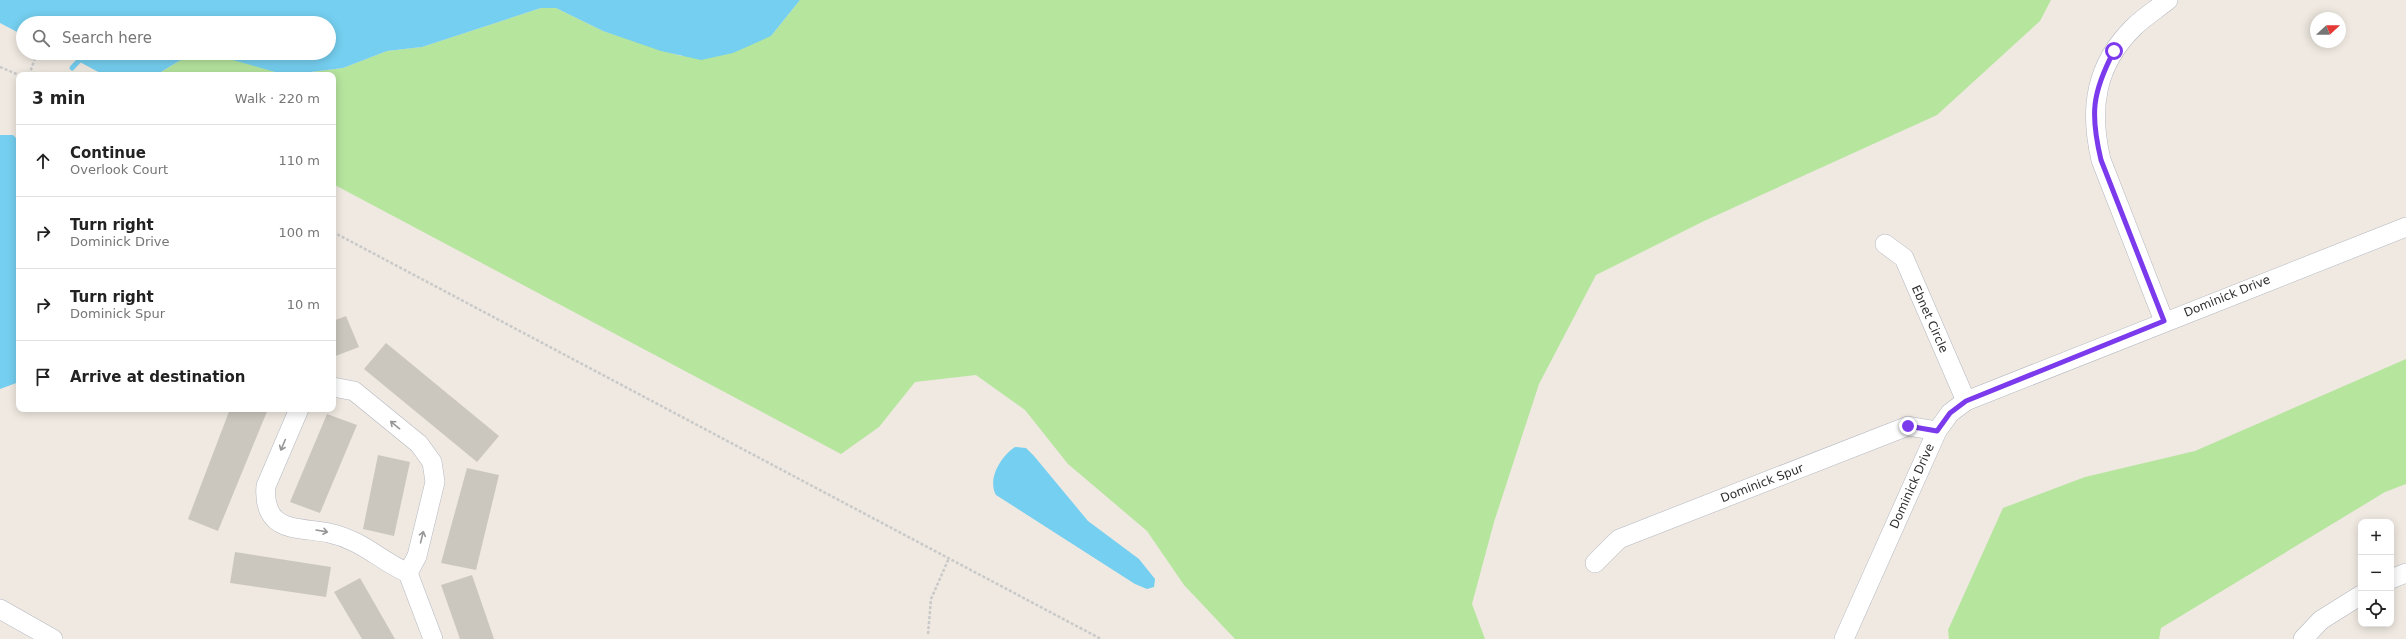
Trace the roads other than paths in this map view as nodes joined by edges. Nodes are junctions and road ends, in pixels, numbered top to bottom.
1 (2168, 0) edge
2 (2406, 227) edge
3 (1885, 244) dead end
4 (2164, 321) junction
5 (336, 388) edge
6 (1966, 401) junction
7 (299, 412) edge
8 (1937, 431) junction
9 (1595, 563) dead end
10 (408, 573) junction
11 (2406, 573) edge
12 (2394, 578) edge
13 (2358, 596) edge
14 (0, 609) edge
15 (53, 639) edge
16 (433, 639) edge
17 (1844, 639) edge
18 (2303, 639) edge

1 - 4 street
2 - 4 street, Dominick Drive
3 - 6 street, Ebnet Circle
4 - 6 street, Dominick Drive
10 -> 5 street
6 - 8 street, Dominick Drive
7 -> 10 street
8 - 9 street, Dominick Spur
8 - 17 street, Dominick Drive
10 - 16 street
11 - 12 street
13 - 18 street
14 - 15 street

